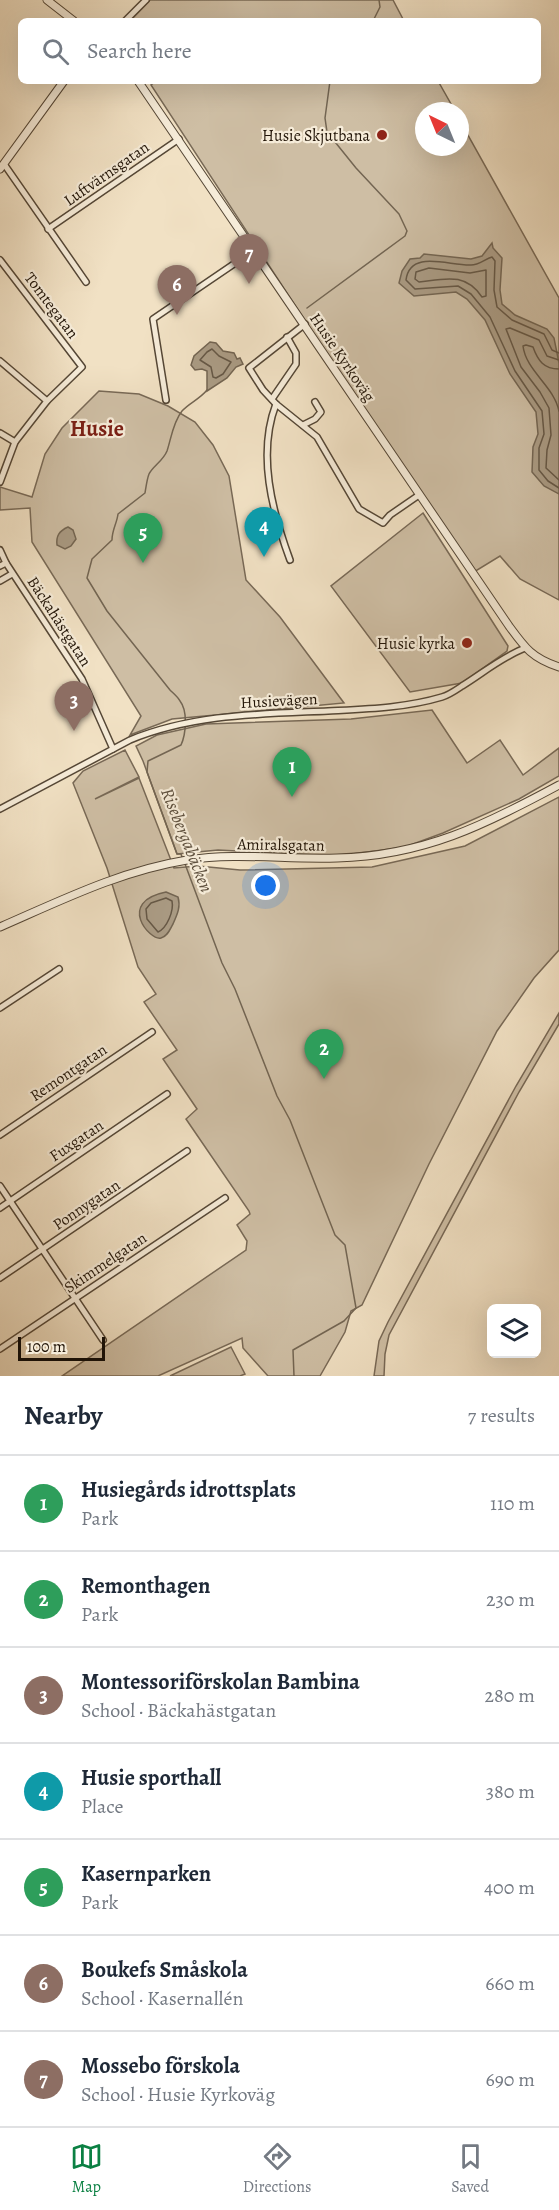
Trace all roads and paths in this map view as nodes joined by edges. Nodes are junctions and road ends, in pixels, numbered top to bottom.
1 (46, 0) edge
2 (146, 0) edge
3 (70, 18) edge
4 (128, 18) edge
5 (62, 84) edge
6 (140, 84) edge
7 (179, 139) junction
8 (2, 167) edge
9 (48, 229) junction
10 (253, 251) junction
11 (0, 260) edge
12 (86, 282) dead end
13 (305, 324) junction
14 (287, 338) junction
15 (0, 361) edge
16 (166, 400) dead end
17 (48, 401) junction
18 (274, 401) junction
19 (315, 402) dead end
20 (303, 425) junction
21 (0, 433) edge
22 (15, 442) junction
23 (0, 482) edge
24 (419, 495) junction
25 (0, 550) edge
26 (290, 560) dead end
27 (3, 564) edge
28 (12, 574) junction
29 (0, 581) edge
30 (525, 648) junction
31 (559, 667) edge
32 (113, 749) junction
33 (559, 785) edge
34 (0, 809) edge
35 (0, 927) edge
36 (58, 969) dead end
37 (0, 1008) edge
38 (152, 1032) dead end
39 (167, 1094) dead end
40 (0, 1135) edge
41 (187, 1151) dead end
42 (0, 1186) edge
43 (225, 1198) dead end
44 (10, 1201) junction
45 (0, 1208) edge
46 (43, 1250) junction
47 (0, 1278) edge
48 (75, 1299) junction
49 (103, 1340) dead end
50 (0, 1349) edge

1 - 3 street
2 - 4 street
5 - 8 street
6 - 7 street, Husie Kyrkoväg
7 - 9 street, Luftvärnsgatan
7 - 10 street, Husie Kyrkoväg
8 - 9 street
9 - 12 street
10 - 13 street, Husie Kyrkoväg
10 - 16 street
11 - 17 street, Tomtegatan
13 - 14 street
13 - 24 street, Husie Kyrkoväg
14 - 18 street
14 - 18 street
15 - 17 street
17 - 22 street
18 - 20 street
18 - 26 street
19 - 20 street
20 - 24 street
21 - 22 street
22 - 23 street
24 - 30 street, Husie Kyrkoväg
25 - 27 street, Bäckahästgatan
27 - 28 street, Bäckahästgatan
28 - 29 street, Bäckahästgatan
28 - 32 street, Bäckahästgatan
30 - 31 street
30 - 32 street, Husievägen
32 - 34 street, Husievägen
33 - 35 street, Amiralsgatan
36 - 37 street
38 - 40 street, Remontgatan
39 - 44 street, Fuxgatan
41 - 46 street, Ponnygatan
42 - 44 street
43 - 48 street, Skimmelgatan
44 - 45 street, Fuxgatan
44 - 46 street
46 - 47 street, Ponnygatan
46 - 48 street
48 - 49 street
48 - 50 street, Skimmelgatan

